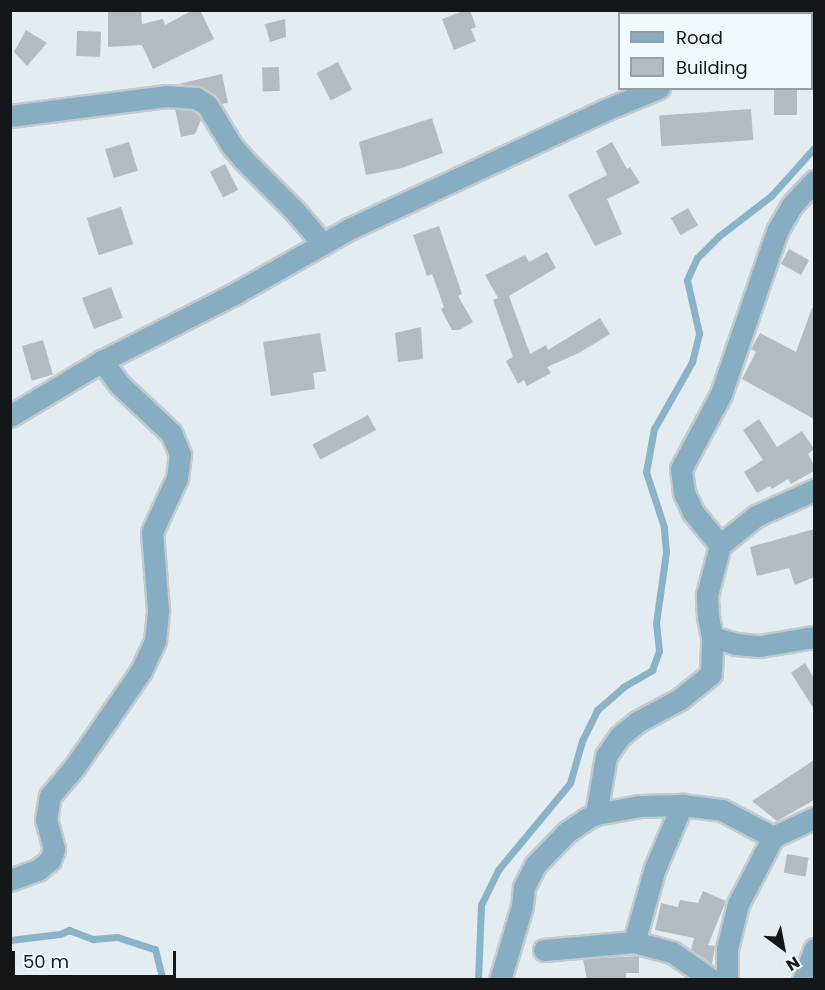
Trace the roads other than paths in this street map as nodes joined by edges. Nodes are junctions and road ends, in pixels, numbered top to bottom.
1 (653, 90) edge
2 (10, 117) edge
3 (814, 181) edge
4 (323, 244) junction
5 (102, 361) junction
6 (10, 416) edge
7 (814, 490) edge
8 (720, 545) junction
9 (712, 637) junction
10 (814, 637) edge
11 (682, 806) junction
12 (597, 814) junction
13 (814, 818) edge
14 (772, 837) junction
15 (10, 880) edge
16 (634, 942) junction
17 (814, 949) edge
18 (544, 950) dead end
19 (500, 980) edge
20 (712, 980) edge
21 (727, 980) edge
22 (803, 980) edge

1 - 4 street
2 - 4 street
3 - 8 street
4 - 5 street
5 - 6 street
5 - 15 street
7 - 8 street
8 - 9 street
9 - 10 street
9 - 12 street
11 - 12 street
11 - 14 street
11 - 16 street
12 - 19 street
13 - 14 street
14 - 21 street
16 - 18 street
16 - 20 street
17 - 22 street

